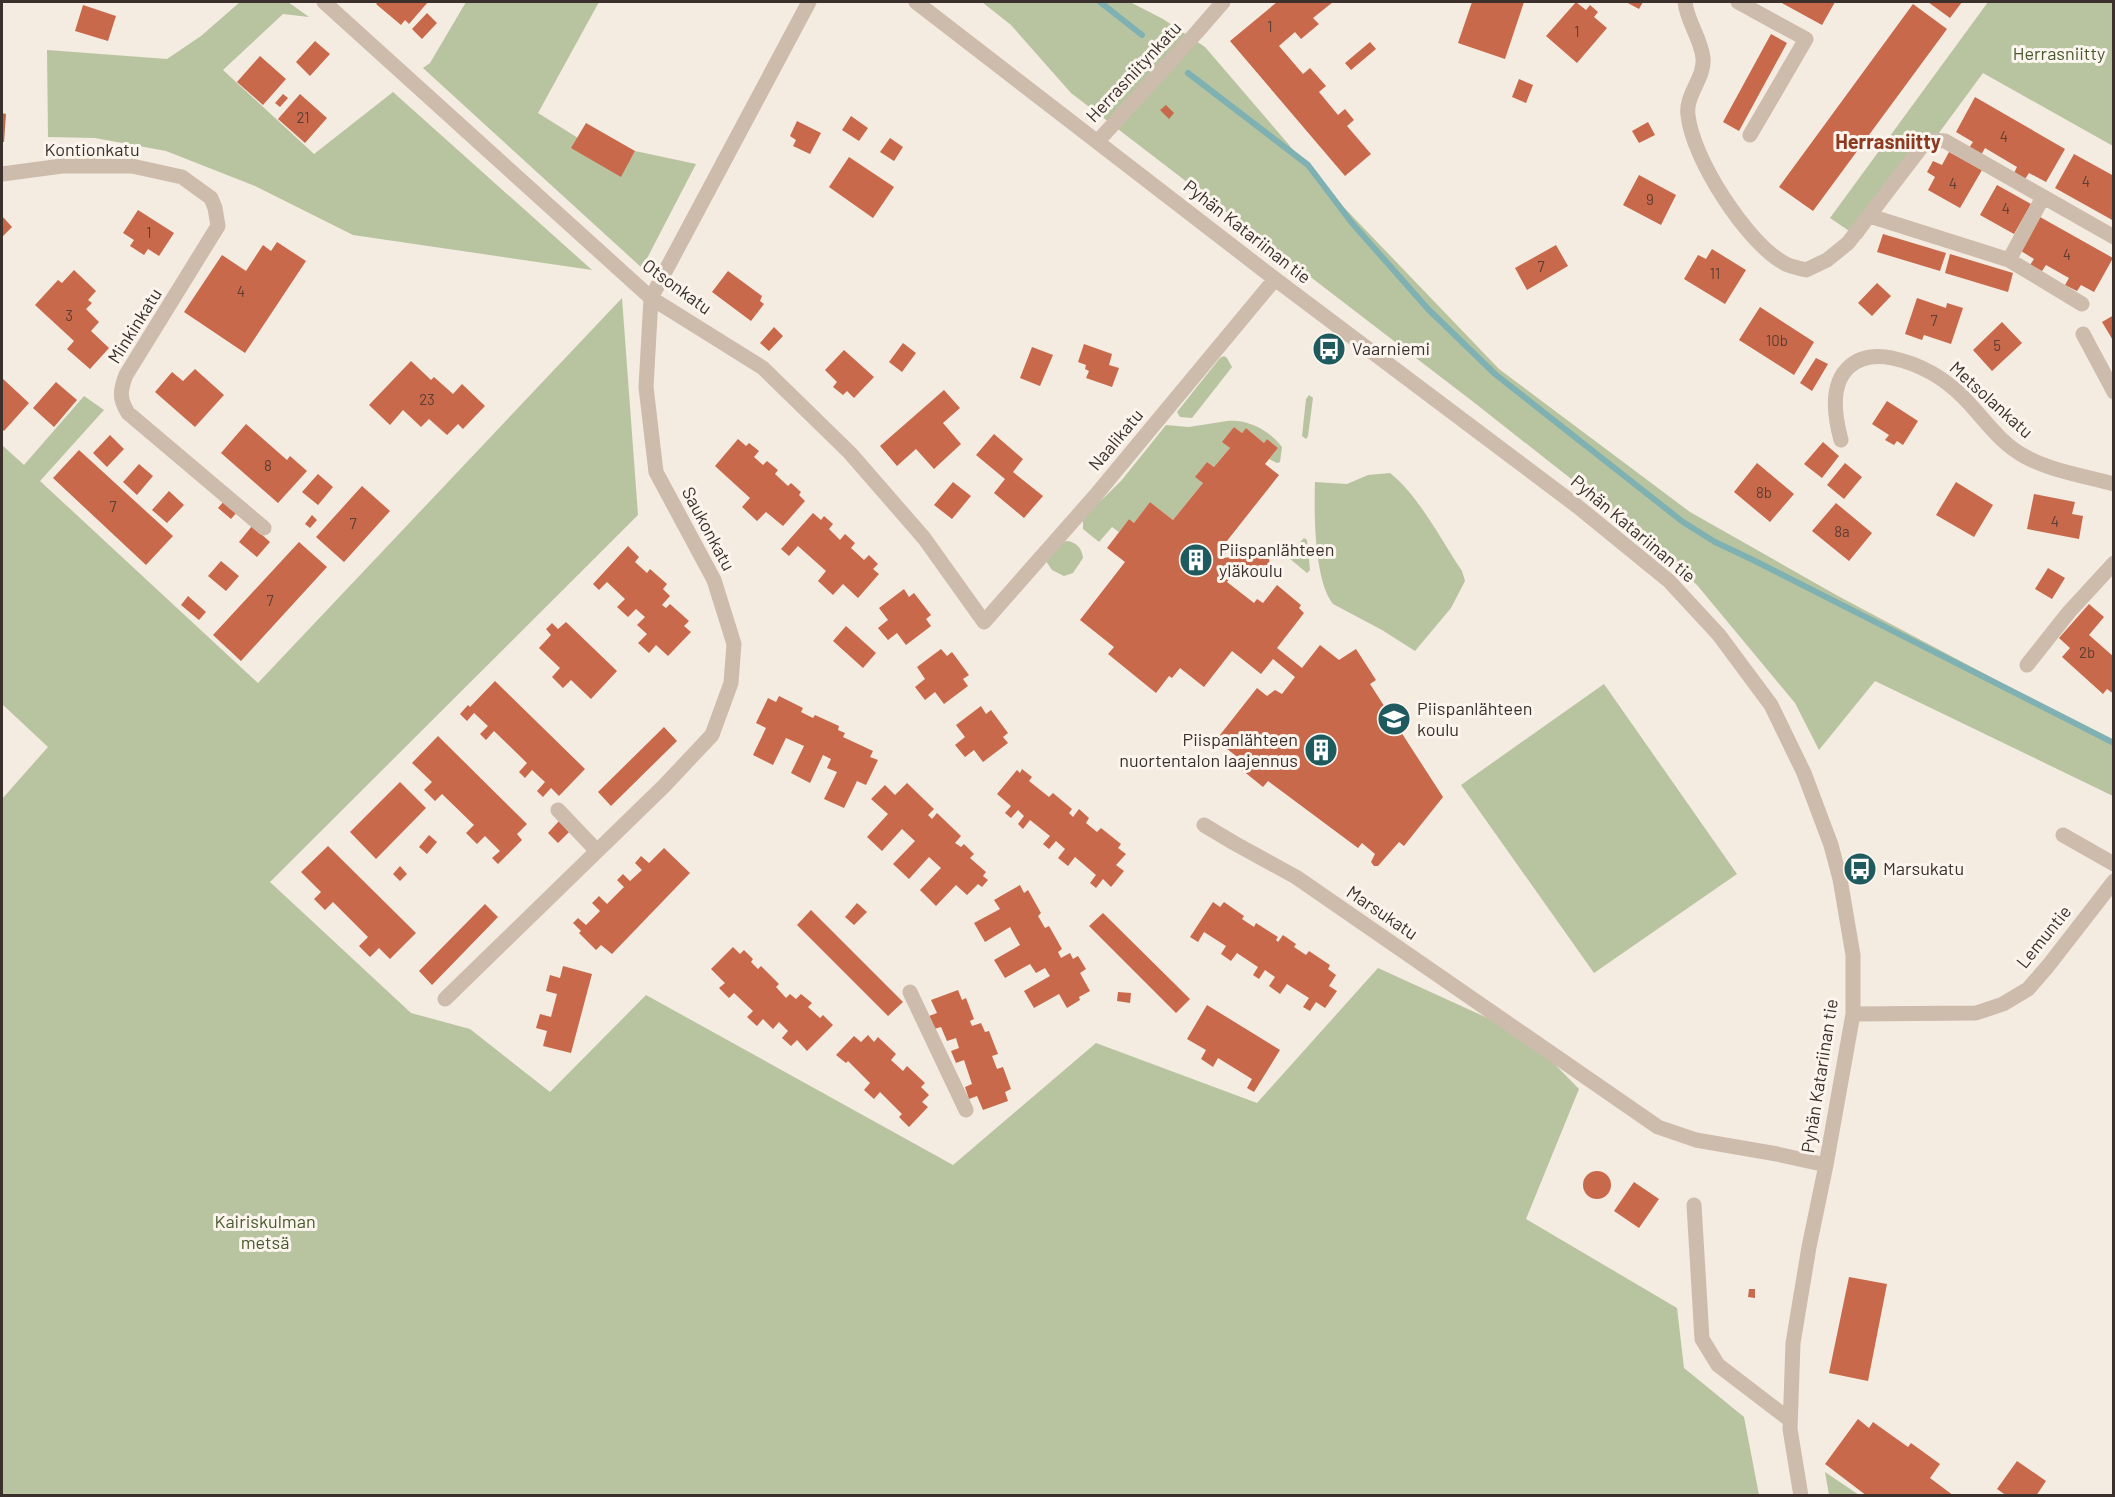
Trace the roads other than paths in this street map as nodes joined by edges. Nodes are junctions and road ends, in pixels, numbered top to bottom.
1 (324, 2) edge
2 (809, 2) edge
3 (916, 2) edge
4 (1223, 2) edge
5 (1685, 2) edge
6 (1738, 2) edge
7 (1750, 135) dead end
8 (1098, 141) junction
9 (2, 174) edge
10 (2043, 197) junction
11 (211, 198) joint
12 (1870, 216) junction
13 (2114, 237) edge
14 (2008, 260) junction
15 (1275, 279) junction
16 (651, 298) junction
17 (2082, 304) dead end
18 (2083, 334) dead end
19 (2114, 392) edge
20 (1842, 440) dead end
21 (2114, 484) edge
22 (264, 528) dead end
23 (2114, 564) edge
24 (984, 622) joint
25 (2027, 665) dead end
26 (558, 810) dead end
27 (1204, 825) dead end
28 (2063, 835) dead end
29 (597, 851) junction
30 (2114, 864) edge
31 (2114, 881) edge
32 (910, 992) dead end
33 (445, 999) dead end
34 (1853, 1014) junction
35 (966, 1110) dead end
36 (1826, 1165) junction
37 (1694, 1205) dead end
38 (1790, 1420) junction
39 (1801, 1496) edge

1 - 16 street, Otsonkatu
2 - 16 street, Saukonkatu
3 - 8 street, Pyhän Katariinan tie
4 - 8 street, Herrasniitynkatu
5 - 12 street
6 - 7 street
8 - 15 street, Pyhän Katariinan tie
9 - 11 street, Kontionkatu
10 - 12 street
10 - 13 street
10 - 14 street
11 - 22 street, Minkinkatu
12 - 14 street
14 - 17 street
15 - 24 street, Naalikatu
15 - 34 street, Pyhän Katariinan tie
16 - 24 street, Otsonkatu
16 - 29 street, Saukonkatu
18 - 19 street
20 - 21 street, Metsolankatu
23 - 25 street
26 - 29 street
27 - 36 street, Marsukatu
28 - 30 street
29 - 33 street, Saukonkatu
31 - 34 street, Lemuntie
32 - 35 street
34 - 36 street, Pyhän Katariinan tie
36 - 38 street, Pyhän Katariinan tie
37 - 38 street
38 - 39 street, Pyhän Katariinan tie

